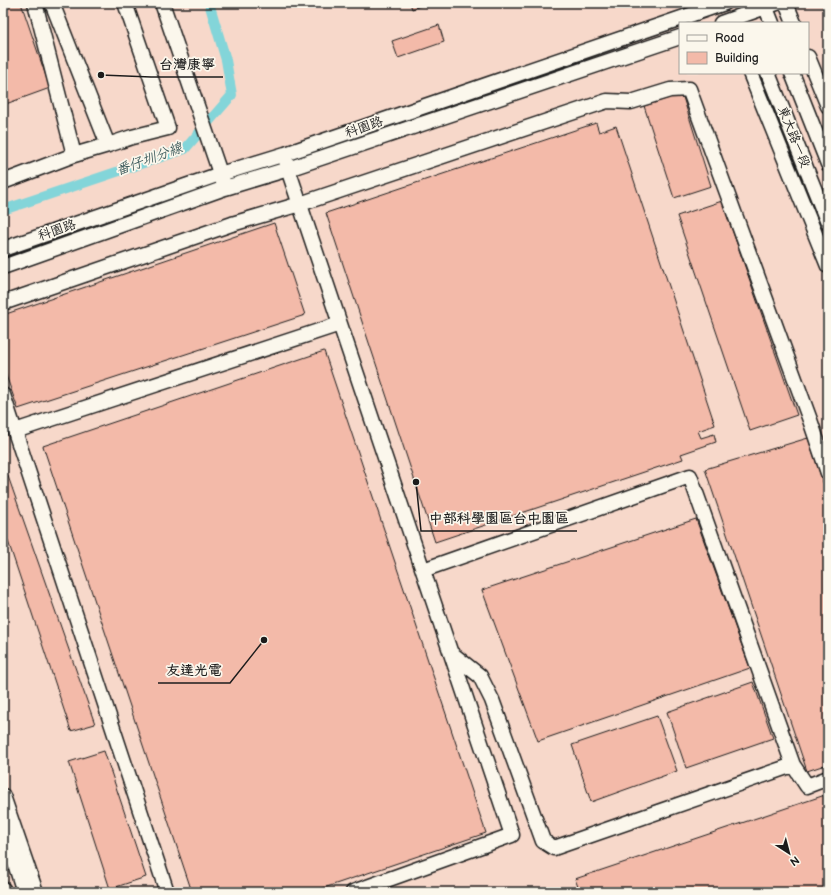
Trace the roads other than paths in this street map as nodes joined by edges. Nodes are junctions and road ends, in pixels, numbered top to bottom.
1 (35, 3) edge
2 (52, 3) edge
3 (125, 3) edge
4 (162, 3) edge
5 (723, 3) edge
6 (786, 3) edge
7 (769, 4) edge
8 (745, 14) edge
9 (727, 22) edge
10 (772, 22) edge
11 (794, 22) edge
12 (679, 37) edge
13 (809, 59) edge
14 (750, 74) edge
15 (768, 74) edge
16 (792, 74) edge
17 (828, 106) edge
18 (108, 146) junction
19 (285, 154) junction
20 (74, 155) junction
21 (828, 164) edge
22 (288, 169) junction
23 (220, 174) junction
24 (3, 182) edge
25 (225, 188) junction
26 (300, 204) junction
27 (828, 222) edge
28 (3, 249) edge
29 (828, 266) edge
30 (3, 267) edge
31 (3, 303) edge
32 (340, 324) junction
33 (3, 395) edge
34 (15, 431) junction
35 (828, 473) edge
36 (423, 570) junction
37 (451, 653) junction
38 (793, 765) junction
39 (828, 778) edge
40 (3, 796) edge
41 (3, 826) edge
42 (3, 889) edge
43 (4, 892) edge
44 (24, 892) edge
45 (36, 892) edge
46 (168, 892) edge
47 (353, 892) edge

1 - 20 street
2 - 18 street
3 - 18 street
4 - 23 street
5 - 9 street
5 - 19 street, 科園路
6 - 11 street
7 - 8 street
7 - 10 street
8 - 9 street
12 - 22 street, 科園路
13 - 17 street
14 - 29 street
15 - 27 street, 東大路一段
16 - 21 street, 東大路一段
18 - 20 street
19 - 22 street
19 - 23 street, 科園路
20 - 24 street
22 - 25 street, 科園路
22 - 26 street
23 - 25 street
23 - 28 street, 科園路
25 - 30 street, 科園路
26 - 31 street
26 - 32 street
26 - 35 street
32 - 34 street
32 - 36 street
33 - 34 street
34 - 46 street
36 - 37 street
36 - 38 street
37 - 38 street
37 - 47 street
38 - 39 street
40 - 45 street
41 - 44 street
42 - 43 street

